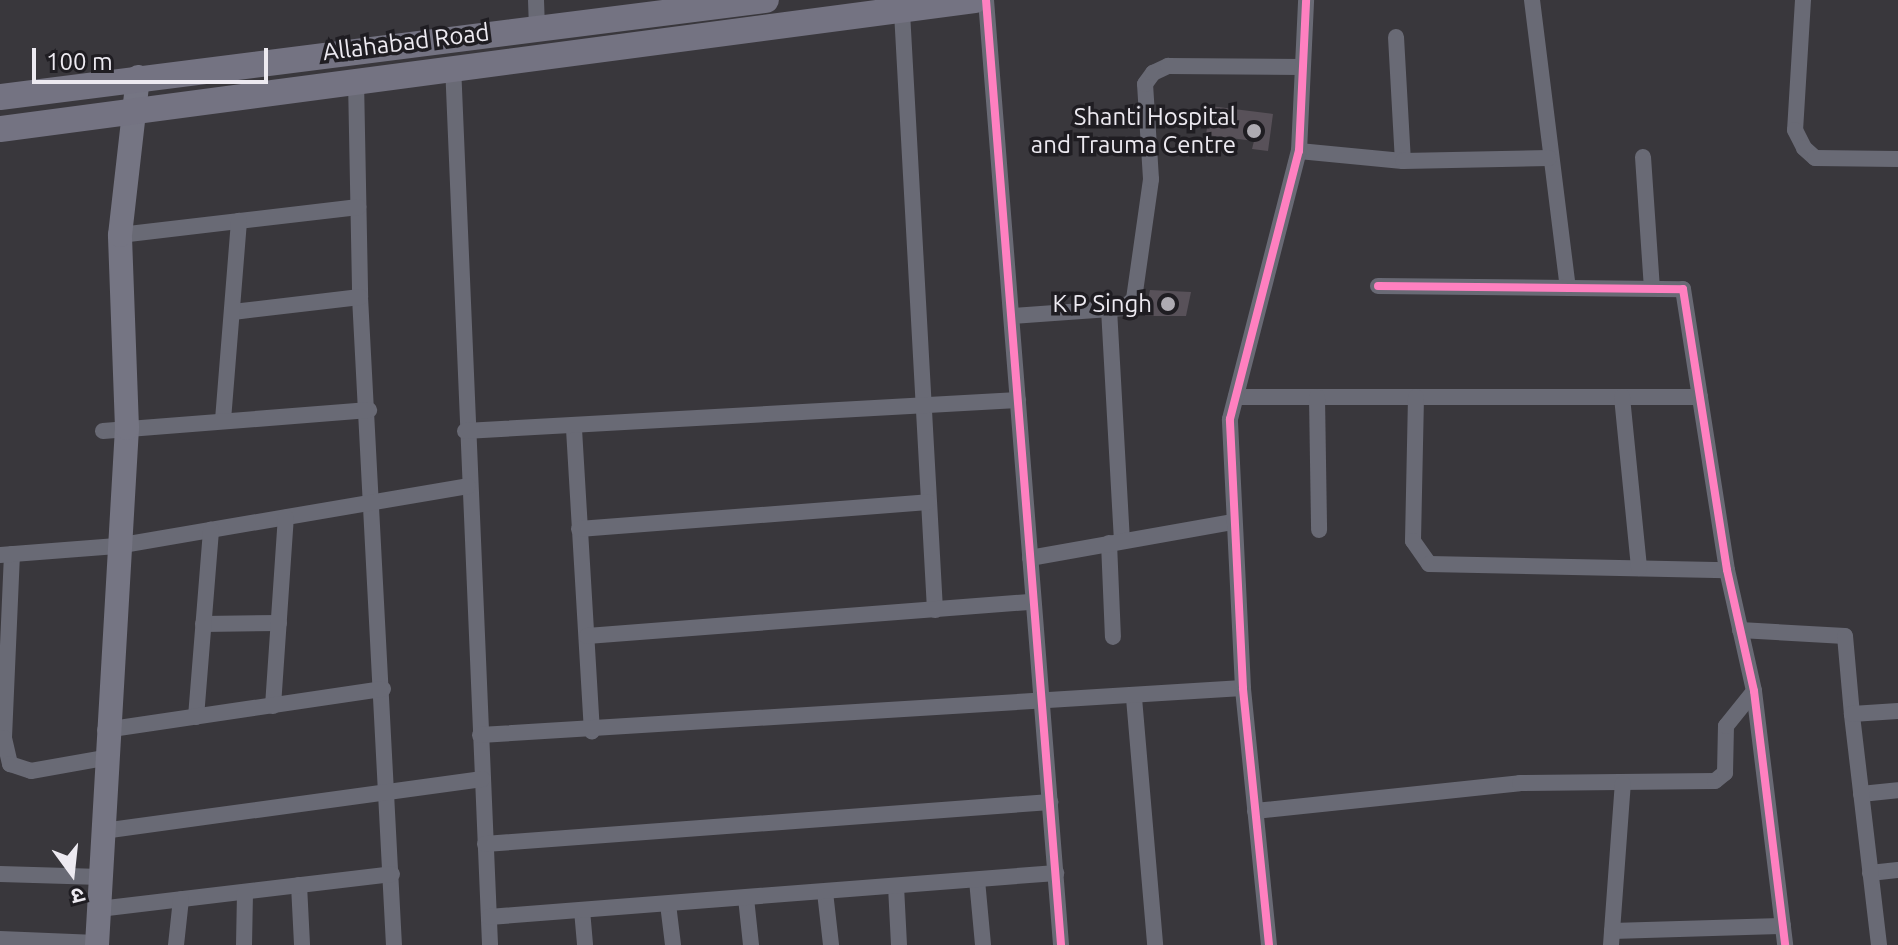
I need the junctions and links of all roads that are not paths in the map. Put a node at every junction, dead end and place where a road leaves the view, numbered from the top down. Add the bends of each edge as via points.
1 (536, 0) edge
2 (766, 0) edge
3 (975, 0) edge
4 (986, 0) edge
5 (1306, 0) edge
6 (1532, 0) edge
7 (1803, 0) edge
8 (659, 6) edge
9 (902, 12) junction
10 (537, 26) junction
11 (1396, 37) dead end
12 (453, 65) junction
13 (1302, 67) junction
14 (138, 77) junction
15 (356, 80) junction
16 (0, 97) edge
17 (131, 113) junction
18 (0, 129) edge
19 (1299, 151) junction
20 (1643, 157) dead end
21 (1549, 158) junction
22 (1898, 159) edge
23 (1403, 161) junction
24 (358, 207) junction
25 (239, 221) junction
26 (120, 235) junction
27 (1378, 286) dead end
28 (1568, 288) junction
29 (1652, 288) junction
30 (360, 297) junction
31 (1109, 309) junction
32 (233, 312) junction
33 (1012, 316) junction
34 (1236, 397) junction
35 (1317, 397) junction
36 (1416, 397) junction
37 (1622, 397) junction
38 (1700, 397) junction
39 (1018, 400) junction
40 (921, 406) junction
41 (369, 410) junction
42 (223, 420) junction
43 (574, 429) junction
44 (115, 430) junction
45 (465, 431) junction
46 (468, 486) junction
47 (374, 502) junction
48 (928, 502) junction
49 (286, 517) junction
50 (1232, 522) junction
51 (579, 529) junction
52 (211, 530) junction
53 (1319, 530) dead end
54 (1115, 542) junction
55 (117, 546) junction
56 (6, 554) edge
57 (1030, 558) junction
58 (1639, 568) junction
59 (1727, 570) junction
60 (1033, 602) junction
61 (935, 610) junction
62 (279, 623) junction
63 (203, 624) junction
64 (1740, 630) junction
65 (587, 636) junction
66 (1113, 637) dead end
67 (1243, 688) junction
68 (383, 689) junction
69 (1754, 691) junction
70 (1134, 698) junction
71 (1043, 705) junction
72 (273, 706) junction
73 (1898, 711) edge
74 (1852, 714) junction
75 (196, 717) junction
76 (105, 730) junction
77 (592, 731) junction
78 (480, 735) junction
79 (105, 758) junction
80 (482, 779) junction
81 (1623, 783) junction
82 (1898, 790) edge
83 (388, 791) junction
84 (1861, 794) junction
85 (1050, 802) junction
86 (1255, 811) junction
87 (103, 831) junction
88 (485, 844) junction
89 (1898, 870) edge
90 (1056, 873) junction
91 (1870, 873) junction
92 (0, 874) edge
93 (392, 874) junction
94 (101, 877) junction
95 (977, 880) junction
96 (299, 885) junction
97 (896, 886) junction
98 (245, 892) junction
99 (825, 892) junction
100 (746, 898) junction
101 (181, 899) junction
102 (668, 904) junction
103 (99, 909) junction
104 (582, 910) junction
105 (489, 917) junction
106 (1783, 926) junction
107 (1612, 938) edge
108 (0, 939) edge
109 (97, 944) edge
110 (176, 945) edge
111 (244, 945) edge
112 (302, 945) edge
113 (394, 945) edge
114 (490, 945) edge
115 (585, 945) edge
116 (673, 945) edge
117 (751, 945) edge
118 (831, 945) edge
119 (899, 945) edge
120 (983, 945) edge
121 (1061, 945) edge
122 (1155, 945) edge
123 (1269, 945) edge
124 (1785, 945) edge
125 (1879, 945) edge

1 - 10 street
2 - 8 main road, Allahabad Road
3 - 9 main road
4 - 33 street
5 - 13 street
6 - 21 street
7 - 22 street via 1795,130 1804,148 1815,158
8 - 10 main road, Allahabad Road
9 - 12 main road
9 - 40 street
10 - 14 main road, Allahabad Road
11 - 23 street
12 - 15 main road
12 - 45 street
13 - 19 street
13 - 31 street via 1168,66 1147,78 1151,179 1136,292 1129,305
14 - 16 main road, Allahabad Road
14 - 17 street
15 - 17 main road
15 - 24 street
17 - 18 main road
17 - 26 street
19 - 23 street
19 - 34 street
20 - 29 street
21 - 23 street
21 - 28 street
24 - 25 street
24 - 30 street
25 - 26 street
25 - 32 street
26 - 44 street
27 - 28 street
28 - 29 street
29 - 38 street via 1683,289
30 - 32 street
30 - 41 street
31 - 33 street
31 - 54 street
32 - 42 street
33 - 39 street
34 - 35 street
34 - 50 street
35 - 36 street
35 - 53 street
36 - 37 street
36 - 58 street via 1413,541 1419,558 1429,564
37 - 38 street
37 - 58 street
38 - 59 street
39 - 40 street
39 - 57 street
40 - 43 street
40 - 48 street
41 - 42 street
41 - 47 street
42 - 44 street
43 - 45 street
43 - 51 street
44 - 55 street
45 - 46 street
46 - 47 street
46 - 78 street
47 - 49 street
47 - 68 street
48 - 51 street
48 - 61 street
49 - 52 street
49 - 62 street
50 - 54 street
50 - 67 street
51 - 65 street
52 - 55 street
52 - 63 street
54 - 57 street
54 - 66 street
55 - 56 street
55 - 76 street
56 - 79 street via 4,738 10,764 31,771
57 - 60 street
58 - 59 street
59 - 64 street
60 - 61 street
60 - 71 street
61 - 65 street
62 - 63 street
62 - 72 street
63 - 75 street
64 - 69 street
64 - 74 street via 1845,636
65 - 77 street
67 - 70 street
67 - 86 street
68 - 72 street
68 - 83 street
69 - 81 street via 1726,726 1721,778
69 - 106 street
70 - 71 street
70 - 122 street
71 - 77 street
71 - 85 street
72 - 75 street
73 - 74 street
74 - 84 street
75 - 76 street
76 - 79 street
77 - 78 street
78 - 80 street
79 - 87 street
80 - 83 street
80 - 88 street
81 - 86 street via 1520,783
81 - 107 street
82 - 84 street
83 - 87 street
83 - 93 street
84 - 91 street
85 - 88 street
85 - 90 street
86 - 123 street
87 - 94 street
88 - 105 street
89 - 91 street
90 - 95 street
90 - 121 street
91 - 125 street
92 - 94 street
93 - 96 street
93 - 113 street
94 - 103 street
95 - 97 street
95 - 120 street
96 - 98 street
96 - 112 street
97 - 99 street
97 - 119 street
98 - 101 street
98 - 111 street
99 - 100 street
99 - 118 street
100 - 102 street
100 - 117 street
101 - 103 street
101 - 110 street
102 - 104 street
102 - 116 street
103 - 109 street
104 - 105 street
104 - 115 street
105 - 114 street
106 - 107 street
106 - 124 street
108 - 109 street

